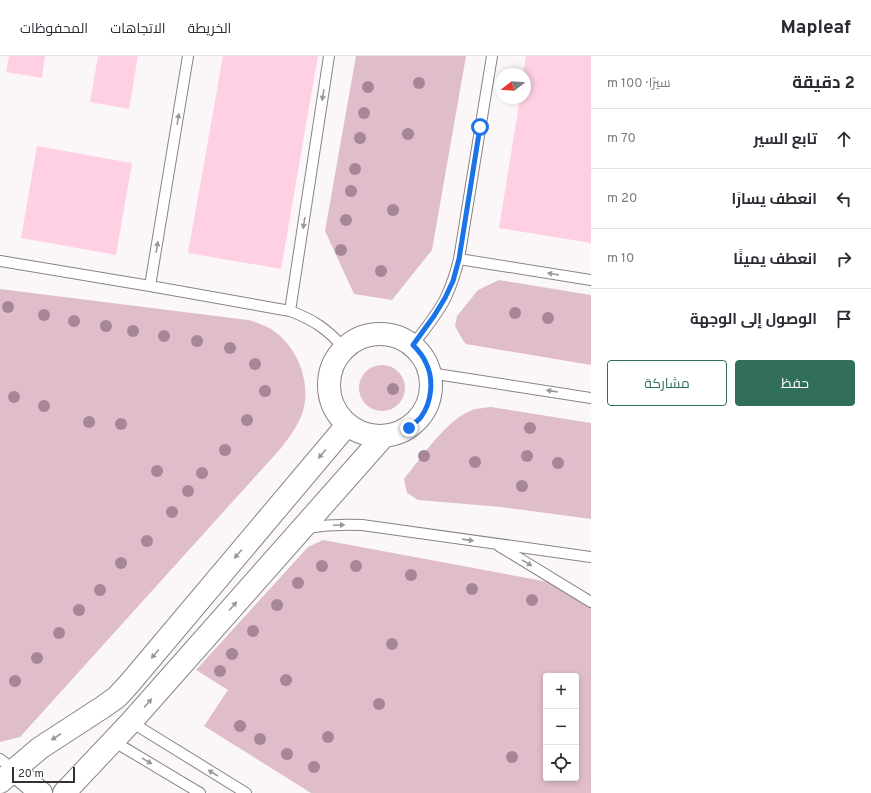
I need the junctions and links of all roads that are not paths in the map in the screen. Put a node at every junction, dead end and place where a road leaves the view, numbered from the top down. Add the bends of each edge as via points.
1 (188, 56) edge
2 (329, 56) edge
3 (492, 56) edge
4 (459, 259) junction
5 (0, 260) edge
6 (591, 280) edge
7 (150, 286) junction
8 (290, 311) junction
9 (413, 345) junction
10 (344, 348) junction
11 (430, 373) junction
12 (591, 398) edge
13 (347, 424) junction
14 (383, 437) junction
15 (300, 530) junction
16 (494, 543) junction
17 (591, 557) edge
18 (591, 602) edge
19 (131, 722) junction
20 (113, 741) junction
21 (3, 771) edge
22 (3, 793) edge
23 (41, 793) edge
24 (64, 793) edge
25 (200, 793) edge
26 (246, 793) edge

7 -> 1 lane
2 -> 8 lane
3 - 4 lane
6 -> 4 lane
4 - 9 lane via 445,298
5 - 7 lane
7 - 8 lane
8 - 10 lane via 322,326
9 - 10 street via 402,338 378,333 365,335
9 - 11 street via 426,362
10 - 13 street via 335,359 328,387 337,414
12 -> 11 lane
11 - 14 street via 428,404 421,417 409,428
13 - 14 street via 358,432
13 -> 21 street via 129,684 108,704
14 - 15 street
15 -> 16 lane via 342,524 362,525
19 -> 15 street
16 - 17 lane
16 -> 18 lane
19 - 20 street
26 -> 19 lane
20 - 24 street
20 -> 25 lane
21 - 22 street
21 - 23 street

